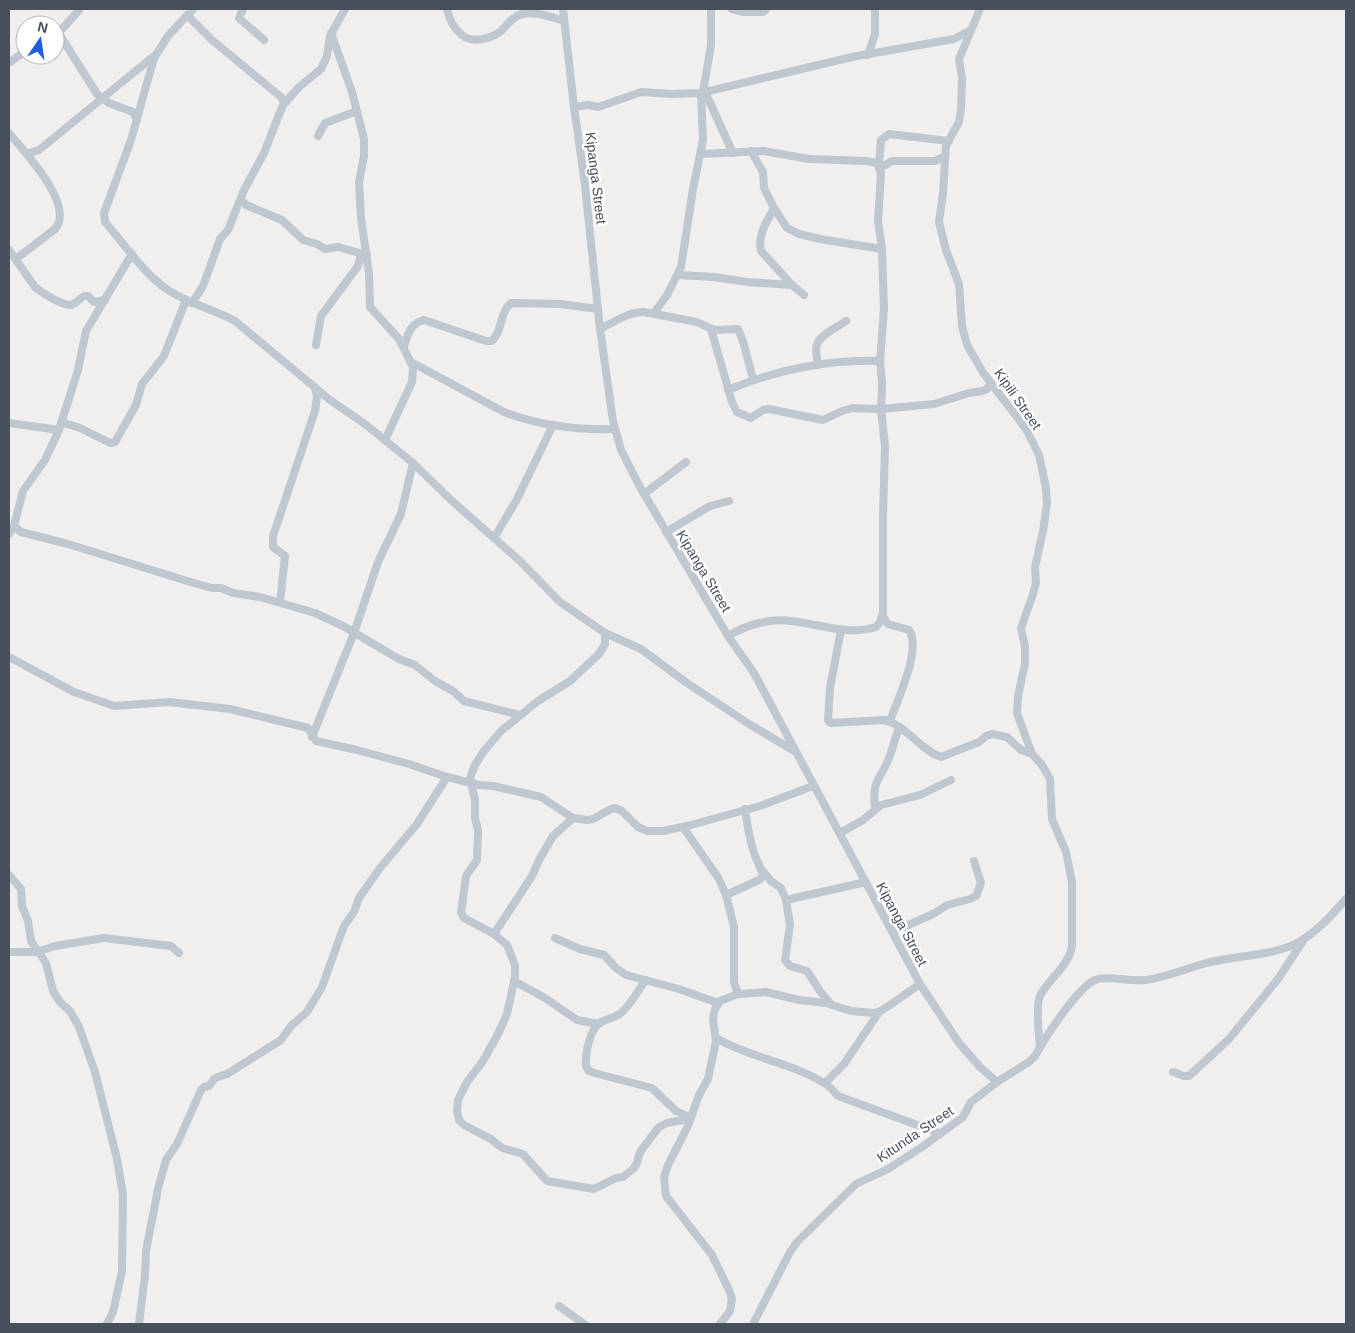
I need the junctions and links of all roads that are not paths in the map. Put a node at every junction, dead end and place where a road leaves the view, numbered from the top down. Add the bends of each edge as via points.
1 (80, 9) edge
2 (243, 9) edge
3 (345, 9) edge
4 (447, 9) edge
5 (563, 9) edge
6 (711, 9) edge
7 (732, 9) edge
8 (766, 9) edge
9 (875, 9) edge
10 (980, 9) edge
11 (190, 12) edge
12 (564, 21) junction
13 (65, 24) edge
14 (971, 30) junction
15 (331, 33) junction
16 (264, 40) dead end
17 (65, 45) edge
18 (156, 54) junction
19 (868, 55) junction
20 (703, 92) junction
21 (101, 98) junction
22 (283, 105) junction
23 (574, 107) junction
24 (357, 110) junction
25 (137, 120) junction
26 (9, 133) edge
27 (318, 136) dead end
28 (949, 141) junction
29 (752, 151) junction
30 (733, 153) junction
31 (27, 154) junction
32 (701, 154) junction
33 (945, 156) junction
34 (880, 167) junction
35 (241, 199) junction
36 (774, 208) junction
37 (882, 249) junction
38 (9, 250) edge
39 (132, 254) junction
40 (364, 254) junction
41 (16, 259) junction
42 (678, 275) junction
43 (792, 285) junction
44 (804, 295) dead end
45 (105, 300) junction
46 (189, 301) junction
47 (598, 310) junction
48 (654, 313) junction
49 (846, 321) dead end
50 (600, 329) junction
51 (711, 329) junction
52 (316, 345) dead end
53 (404, 346) junction
54 (880, 360) junction
55 (411, 362) junction
56 (818, 364) junction
57 (753, 379) junction
58 (991, 383) junction
59 (315, 388) junction
60 (728, 390) junction
61 (881, 408) junction
62 (9, 423) edge
63 (553, 425) junction
64 (60, 426) junction
65 (615, 429) junction
66 (385, 440) junction
67 (686, 462) dead end
68 (413, 463) junction
69 (644, 494) junction
70 (729, 501) dead end
71 (14, 526) junction
72 (666, 532) junction
73 (9, 534) edge
74 (494, 538) junction
75 (280, 602) junction
76 (883, 616) junction
77 (841, 630) junction
78 (354, 633) junction
79 (605, 633) junction
80 (728, 636) junction
81 (9, 656) edge
82 (520, 715) junction
83 (890, 721) junction
84 (899, 728) junction
85 (312, 737) junction
86 (797, 753) junction
87 (1032, 754) junction
88 (447, 778) junction
89 (951, 780) dead end
90 (471, 783) junction
91 (813, 786) junction
92 (745, 809) junction
93 (875, 809) junction
94 (573, 818) junction
95 (683, 827) junction
96 (840, 833) junction
97 (974, 861) dead end
98 (762, 870) junction
99 (9, 875) edge
100 (866, 882) junction
101 (726, 895) junction
102 (1346, 899) edge
103 (786, 900) junction
104 (892, 932) junction
105 (494, 934) junction
106 (555, 938) dead end
107 (1305, 938) junction
108 (9, 952) edge
109 (38, 952) junction
110 (179, 954) dead end
111 (646, 980) junction
112 (514, 981) junction
113 (920, 984) junction
114 (738, 994) junction
115 (718, 1003) junction
116 (830, 1004) junction
117 (879, 1012) junction
118 (598, 1024) junction
119 (716, 1038) junction
120 (1040, 1047) junction
121 (1173, 1072) dead end
122 (997, 1082) junction
123 (825, 1083) junction
124 (690, 1117) junction
125 (939, 1133) junction
126 (559, 1306) dead end
127 (108, 1324) edge
128 (138, 1324) edge
129 (584, 1324) edge
130 (720, 1324) edge
131 (753, 1324) edge

1 - 13 street
2 - 16 street via 238,18
3 - 15 street
4 - 12 street via 457,31 474,41 497,33 522,14 534,13
5 - 12 street, Kipanga Street
6 - 20 street via 711,44
7 - 8 street via 754,13
9 - 19 street via 875,34
10 - 14 street, Kipili Street
11 - 18 street
11 - 22 street via 212,40 281,97
12 - 23 street, Kipanga Street
14 - 19 street via 954,39
14 - 28 street, Kipili Street via 959,59 961,109 959,122
15 - 22 street via 321,69
15 - 24 street
17 - 21 street
18 - 21 street
18 - 25 street
19 - 20 street
20 - 23 street via 641,92 598,107
20 - 30 street
20 - 32 street
21 - 25 street via 133,112
21 - 31 street via 38,150
22 - 35 street
23 - 47 street, Kipanga Street
24 - 27 street via 324,123
24 - 40 street via 364,139 359,182
25 - 39 street via 104,216 105,222
26 - 31 street
28 - 33 street, Kipili Street
28 - 34 street via 889,134 881,140
29 - 30 street
29 - 34 street via 809,159 875,162
29 - 36 street via 763,172 764,188
30 - 32 street
31 - 41 street via 51,187 59,221 54,229
32 - 42 street
33 - 34 street via 936,161 892,161
33 - 58 street, Kipili Street via 939,222 941,234 958,284 967,345
34 - 37 street via 878,221
35 - 40 street via 246,205 282,220 306,242 325,249 338,247
35 - 46 street via 228,230 218,243 203,286
36 - 37 street via 792,232
36 - 43 street via 761,234 761,251
37 - 54 street via 884,309
38 - 41 street
39 - 45 street
39 - 46 street via 164,287
40 - 52 street via 321,316
40 - 53 street via 371,308
41 - 45 street via 36,286 52,298 69,305 84,296 94,302
42 - 43 street
42 - 48 street
43 - 44 street
45 - 64 street via 85,335 78,370
46 - 59 street via 235,321
46 - 64 street via 164,356 142,384 136,405 115,442 110,443 80,428
47 - 50 street, Kipanga Street
47 - 53 street via 560,304 511,303 492,341 424,320 414,323
48 - 50 street via 636,312
48 - 51 street via 697,322
49 - 56 street via 818,342
50 - 65 street, Kipanga Street
51 - 57 street via 738,330
51 - 60 street
53 - 55 street
54 - 56 street
54 - 61 street
55 - 63 street via 504,412
55 - 66 street via 412,382
56 - 57 street
57 - 60 street
58 - 61 street via 983,391 934,404
58 - 87 street, Kipili Street via 1030,434 1039,455 1046,488 1043,531 1034,568 1036,583 1021,630 1025,664 1017,713
59 - 66 street
59 - 75 street via 318,397 315,411 272,545 285,556
60 - 61 street via 737,412 751,418 769,409 821,420 852,408
61 - 76 street via 885,446
62 - 64 street
63 - 65 street via 585,430
63 - 74 street
64 - 71 street via 45,460 23,491
65 - 69 street, Kipanga Street via 620,450
66 - 68 street
67 - 69 street
68 - 74 street
68 - 78 street via 401,514 378,562
69 - 72 street, Kipanga Street
70 - 72 street via 710,506
71 - 73 street
71 - 75 street via 21,532 197,584
72 - 80 street, Kipanga Street
74 - 79 street via 560,602
75 - 78 street via 315,613
76 - 77 street via 876,627 870,629
76 - 83 street via 888,624 909,630 912,636 908,673
77 - 80 street via 792,621 771,621
77 - 83 street via 830,688 828,721 832,724
78 - 82 street via 415,665 464,701
78 - 85 street
79 - 82 street via 605,644 599,654 570,681
79 - 86 street via 641,648 687,683
80 - 86 street, Kipanga Street via 754,674
81 - 85 street via 74,692 114,706 169,702 230,709 304,726
82 - 90 street via 484,751 473,769
83 - 84 street
84 - 87 street via 941,757 992,734 1007,737 1021,750
84 - 93 street via 887,762 875,781
85 - 88 street via 316,741 393,760
86 - 91 street, Kipanga Street
87 - 120 street, Kipili Street via 1050,778 1052,820 1066,852 1073,889 1071,952 1038,1000
88 - 90 street
88 - 128 street via 417,824 359,898 344,926 322,987 307,1012 281,1040 201,1090 177,1144 166,1160 158,1188 146,1251 146,1275
89 - 93 street via 920,795 889,802
90 - 94 street via 540,797
90 - 105 street via 479,837 477,860 465,879 461,913 464,918
91 - 92 street
91 - 96 street, Kipanga Street
92 - 95 street
92 - 98 street via 751,844
93 - 96 street
94 - 95 street via 593,819 615,808 642,830 663,831
94 - 105 street via 553,836 532,876
95 - 101 street via 719,879
96 - 100 street, Kipanga Street
97 - 104 street via 981,883 976,896 947,905
98 - 101 street via 762,878
98 - 103 street via 781,888
99 - 109 street via 20,889 29,934
100 - 103 street
100 - 104 street, Kipanga Street
101 - 114 street via 734,927 734,982
102 - 107 street, Kitunda Street
103 - 116 street via 790,925 785,960 790,966 807,971
104 - 113 street, Kipanga Street
105 - 112 street via 511,953
106 - 111 street via 604,955 626,975
107 - 120 street, Kitunda Street via 1281,948 1204,964 1170,975 1145,980 1095,980 1066,1008
107 - 121 street via 1229,1039 1190,1076
108 - 109 street
109 - 110 street via 104,938 170,946
109 - 127 street via 46,964 53,991 70,1011 78,1027 95,1072 121,1179 122,1271
111 - 115 street
111 - 118 street via 621,1014
112 - 118 street via 577,1020
112 - 124 street via 498,1034 458,1100 459,1120 464,1125 502,1148 523,1154 547,1181 594,1189 623,1177 633,1169 640,1152 659,1127
113 - 117 street
113 - 122 street, Kipanga Street via 959,1043
114 - 115 street
114 - 116 street via 766,992
115 - 119 street via 713,1019
116 - 117 street via 856,1012
117 - 123 street via 844,1064
118 - 124 street via 586,1061 589,1071 652,1088 676,1111
119 - 123 street via 740,1051 795,1068
119 - 124 street via 708,1079
120 - 122 street, Kitunda Street via 1029,1062
122 - 125 street, Kitunda Street via 970,1103 963,1117
123 - 125 street via 838,1096
124 - 130 street via 668,1165 664,1190 712,1255 729,1290 732,1300 730,1311
125 - 131 street, Kitunda Street via 888,1168 856,1184 798,1241
126 - 129 street

